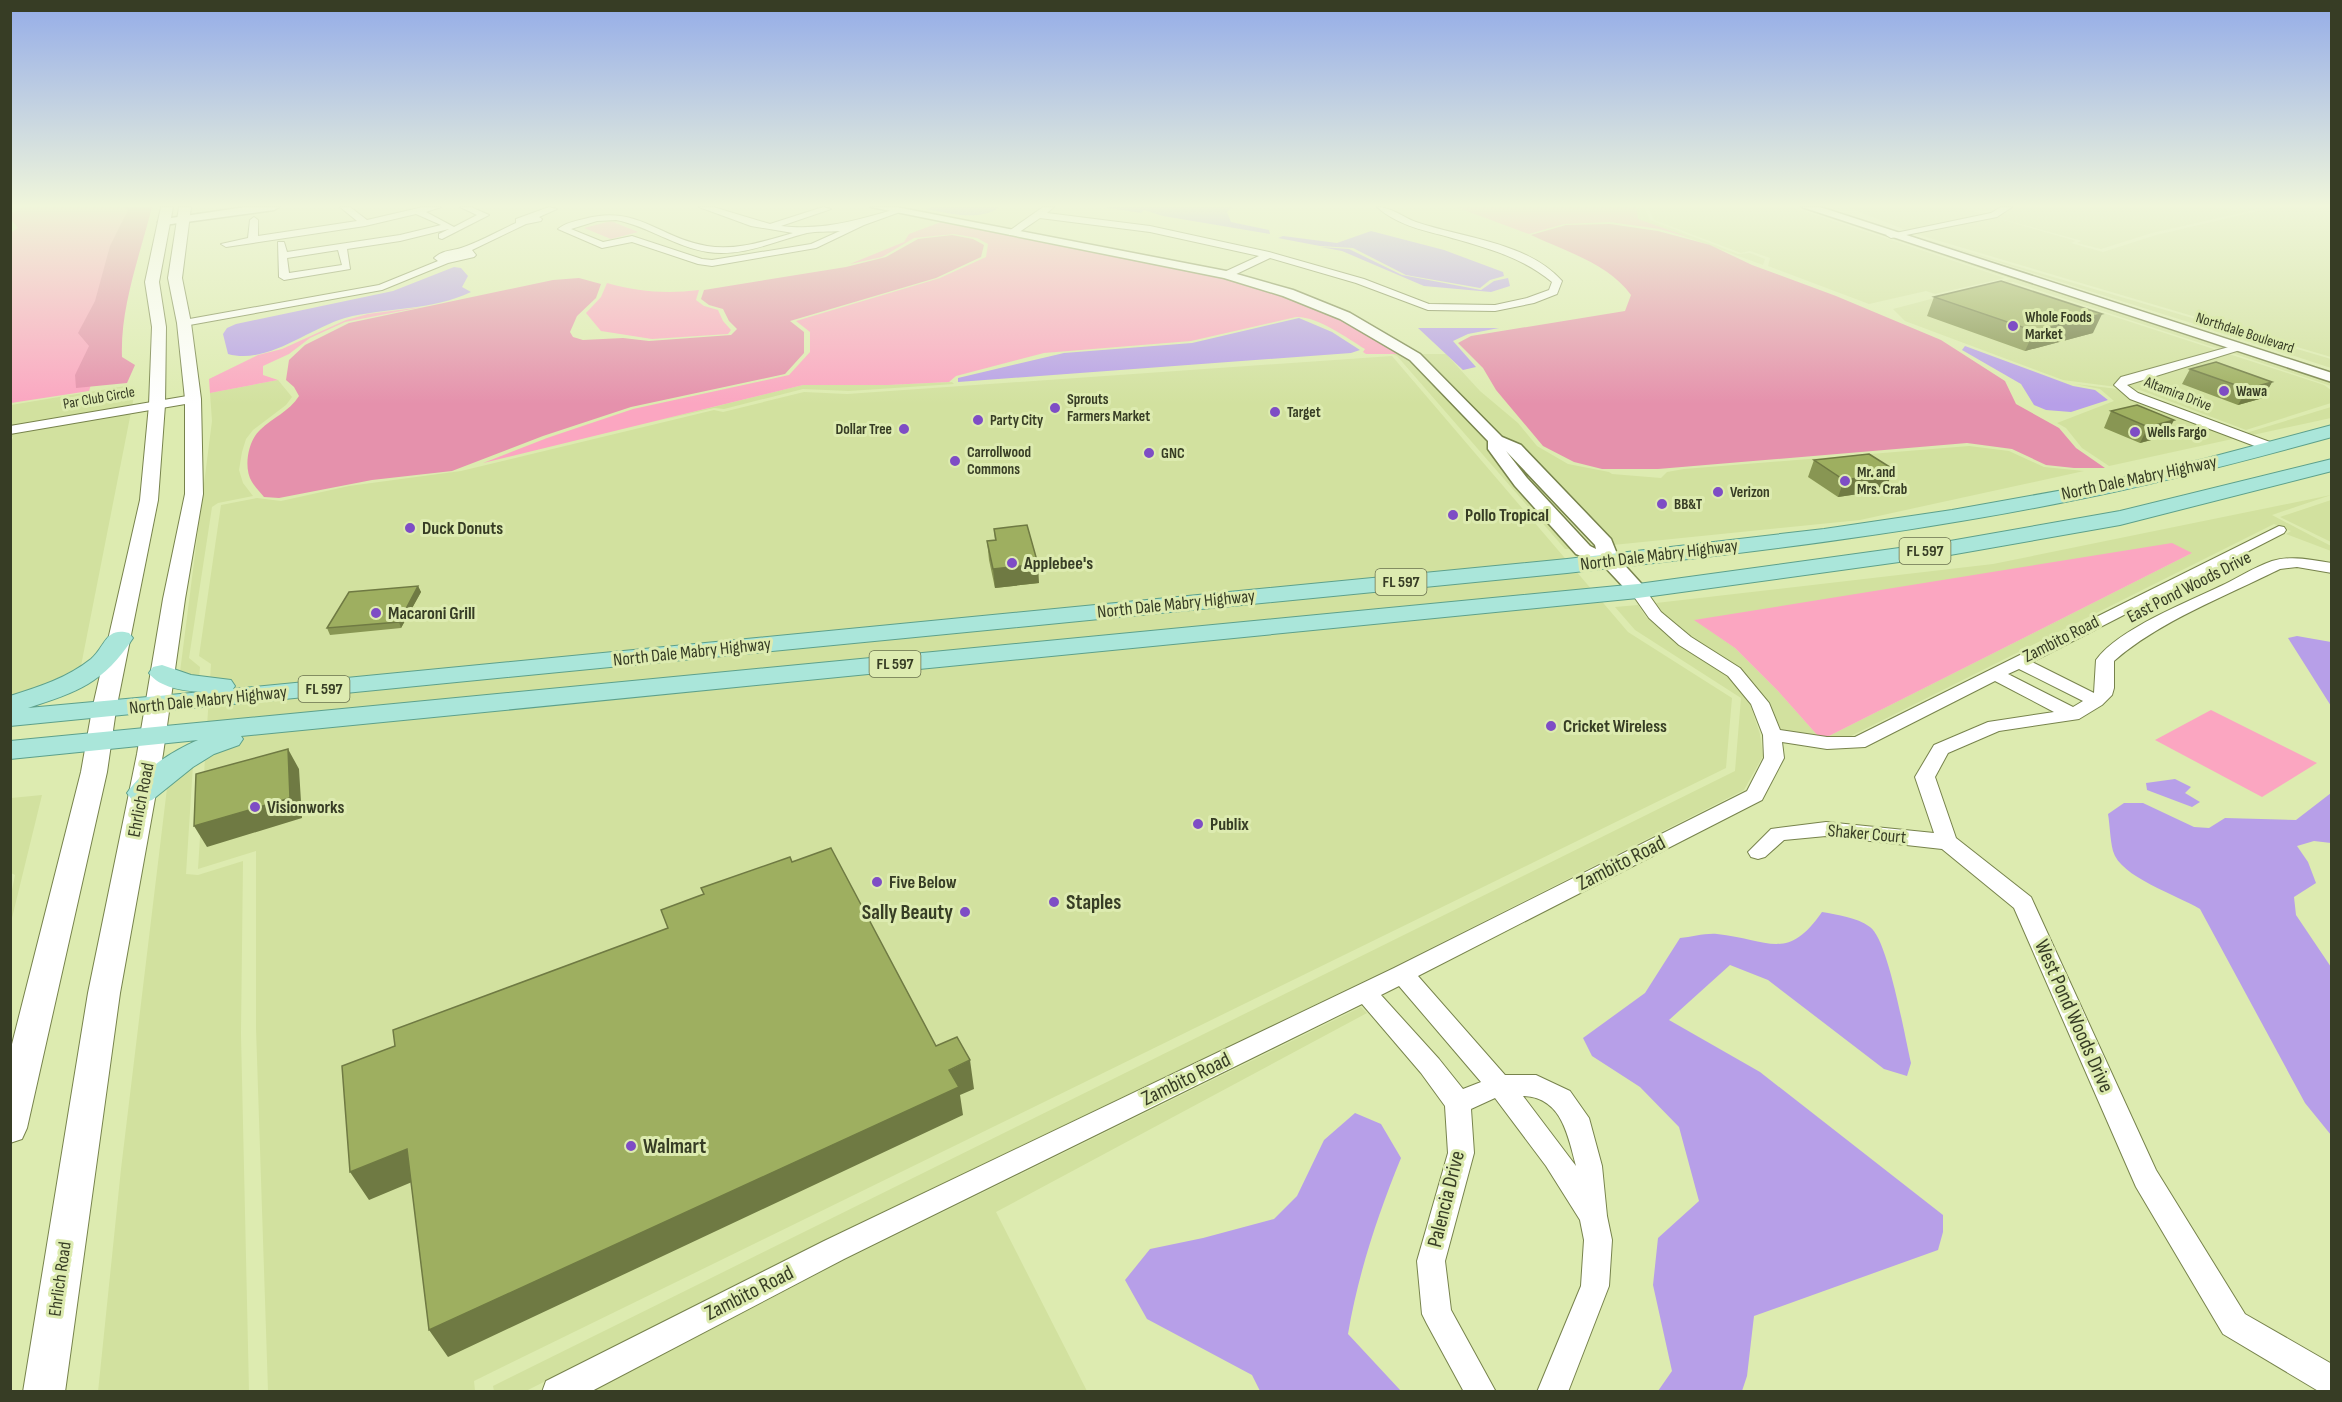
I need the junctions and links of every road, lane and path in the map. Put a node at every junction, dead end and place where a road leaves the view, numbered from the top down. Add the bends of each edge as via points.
1 (154, 272) edge
2 (176, 272) edge
3 (284, 272) edge
4 (313, 272) edge
5 (418, 272) edge
6 (1212, 272) edge
7 (1223, 272) edge
8 (1224, 272) edge
9 (1330, 272) edge
10 (1549, 272) edge
11 (2013, 272) edge
12 (1220, 274) junction
13 (2045, 283) junction
14 (184, 323) junction
15 (2242, 346) junction
16 (2331, 371) edge
17 (2331, 378) edge
18 (193, 399) junction
19 (157, 405) junction
20 (10, 430) edge
21 (2331, 431) edge
22 (2273, 448) junction
23 (2331, 465) edge
24 (2278, 530) dead end
25 (1610, 561) junction
26 (2331, 568) edge
27 (1638, 591) junction
28 (1193, 602) junction
29 (120, 638) junction
30 (958, 658) junction
31 (2017, 662) junction
32 (162, 673) junction
33 (1994, 674) junction
34 (406, 680) junction
35 (2096, 701) junction
36 (10, 705) edge
37 (156, 705) junction
38 (104, 710) junction
39 (2073, 715) junction
40 (10, 717) edge
41 (298, 722) junction
42 (1772, 735) junction
43 (152, 736) junction
44 (99, 742) junction
45 (10, 750) edge
46 (142, 793) junction
47 (1947, 842) junction
48 (1758, 852) dead end
49 (1402, 974) junction
50 (1365, 992) junction
51 (1499, 1085) junction
52 (1458, 1103) junction
53 (10, 1128) edge
54 (1593, 1216) junction
55 (2331, 1381) edge
56 (44, 1392) edge
57 (558, 1392) edge
58 (1480, 1392) edge
59 (1552, 1392) edge

1 - 19 main road via 159,327
2 - 14 main road, Ehrlich Road
3 - 4 street via 284,277
5 - 14 street via 382,287
6 - 12 street
7 - 12 street
8 - 12 street
9 - 10 street via 1428,307 1495,308 1553,292 1557,281
11 - 13 street, Northdale Boulevard
12 - 25 street via 1288,293 1345,316 1395,344 1430,371 1496,440 1496,449 1521,482 1583,550
13 - 15 street, Northdale Boulevard
13 - 15 street, Northdale Boulevard
14 - 18 main road, Ehrlich Road
15 - 16 street
15 - 17 street, Northdale Boulevard
15 - 22 street, Altamira Drive via 2125,380 2120,385 2134,396
18 - 19 street, Par Club Circle
18 - 32 main road, Ehrlich Road via 194,494
19 - 20 street, Par Club Circle
19 - 29 main road via 149,500
21 - 22 main road, North Dale Mabry Highway / FL 597
22 - 25 main road, North Dale Mabry Highway / FL 597 via 1959,516
23 - 27 main road, North Dale Mabry Highway / FL 597 via 2120,518 1950,548
24 - 31 street, Zambito Road
25 - 27 street
25 - 28 main road, North Dale Mabry Highway / FL 597
26 - 35 street, East Pond Woods Drive via 2297,562 2276,565 2147,629 2104,660 2105,688
27 - 30 main road, North Dale Mabry Highway / FL 597
27 - 42 street, Zambito Road via 1655,615 1677,634 1734,672 1760,703
28 - 30 main road via 1119,624 969,640 957,650
28 - 34 main road, North Dale Mabry Highway / FL 597
29 - 36 main road via 101,664 79,679
29 - 38 main road
30 - 41 main road, North Dale Mabry Highway / FL 597
31 - 33 street, Zambito Road
31 - 35 street
32 - 34 main road via 186,683 217,686 373,677
32 - 37 main road, Ehrlich Road
33 - 39 street
33 - 42 street, Zambito Road via 1858,742 1827,743
34 - 37 main road, North Dale Mabry Highway / FL 597
35 - 39 street
37 - 38 main road, North Dale Mabry Highway / FL 597
37 - 43 main road, Ehrlich Road
38 - 40 main road, North Dale Mabry Highway / FL 597
38 - 44 main road
39 - 47 street via 1995,726 1941,749 1925,777
41 - 43 main road, North Dale Mabry Highway / FL 597
41 - 46 main road via 196,750
42 - 49 street, Zambito Road via 1774,758 1755,795
43 - 44 main road, North Dale Mabry Highway / FL 597
43 - 46 main road, Ehrlich Road
44 - 45 main road, North Dale Mabry Highway / FL 597
44 - 53 main road
46 - 56 main road, Ehrlich Road via 104,993
47 - 48 street, Shaker Court via 1826,829 1778,834
47 - 55 street, West Pond Woods Drive via 2023,903 2146,1178 2234,1324
49 - 50 street, Zambito Road
49 - 51 street
50 - 52 street
50 - 57 street, Zambito Road via 845,1245
51 - 52 street
51 - 54 street
51 - 54 street via 1536,1086 1561,1100 1576,1118 1589,1166
52 - 58 street, Palencia Drive via 1461,1153 1431,1261 1437,1314
54 - 59 street via 1598,1240 1594,1286

